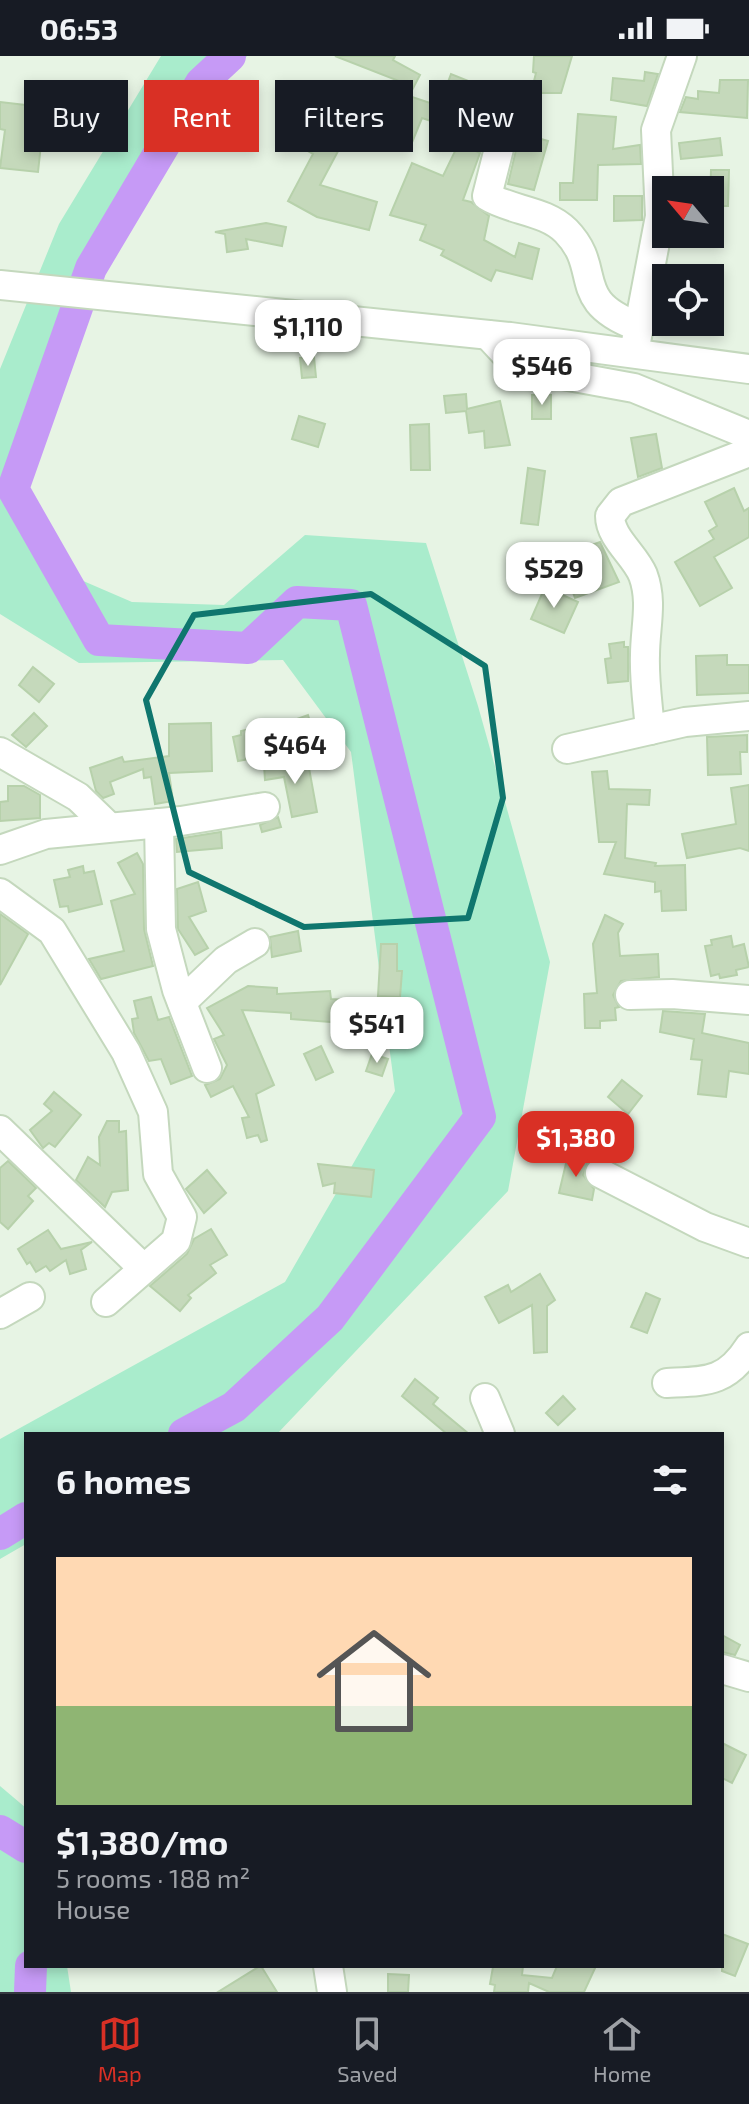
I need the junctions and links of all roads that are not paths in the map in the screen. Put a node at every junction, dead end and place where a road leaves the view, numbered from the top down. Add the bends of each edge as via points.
1 (682, 56) edge
2 (498, 152) edge
3 (14, 285) edge
4 (637, 326) junction
5 (488, 335) junction
6 (635, 354) junction
7 (749, 369) edge
8 (749, 435) edge
9 (749, 452) edge
10 (749, 716) edge
11 (650, 730) junction
12 (567, 749) dead end
13 (0, 752) edge
14 (265, 807) dead end
15 (159, 823) junction
16 (108, 826) junction
17 (0, 850) edge
18 (2, 900) edge
19 (255, 943) dead end
20 (630, 995) dead end
21 (749, 1000) edge
22 (182, 1002) junction
23 (207, 1068) dead end
24 (0, 1130) edge
25 (600, 1173) dead end
26 (749, 1243) edge
27 (142, 1267) junction
28 (30, 1297) dead end
29 (106, 1302) dead end
30 (0, 1314) edge
31 (749, 1347) edge
32 (667, 1383) dead end
33 (485, 1398) dead end
34 (499, 1432) edge
35 (724, 1670) edge
36 (749, 1677) edge
37 (328, 1968) edge
38 (332, 1992) edge

1 - 4 street via 656,130 660,216
2 - 4 street via 487,196 563,228 573,239 602,309
3 - 5 street
4 - 6 street
5 - 6 street
5 - 8 street via 513,362 530,369 634,388
6 - 7 street
9 - 11 street via 621,502 610,516 613,532 630,551 647,588 644,658
10 - 11 street
11 - 12 street
13 - 16 street via 78,797
14 - 15 street
15 - 16 street
15 - 22 street via 161,929
16 - 17 street via 46,834
18 - 27 street via 52,931 126,1052 153,1112 158,1174 182,1226 176,1241
19 - 22 street via 226,960
20 - 21 street
22 - 23 street
24 - 27 street
25 - 26 street via 705,1227
27 - 29 street
28 - 30 street
31 - 32 street via 738,1365 713,1380
33 - 34 street
35 - 36 street
37 - 38 street

